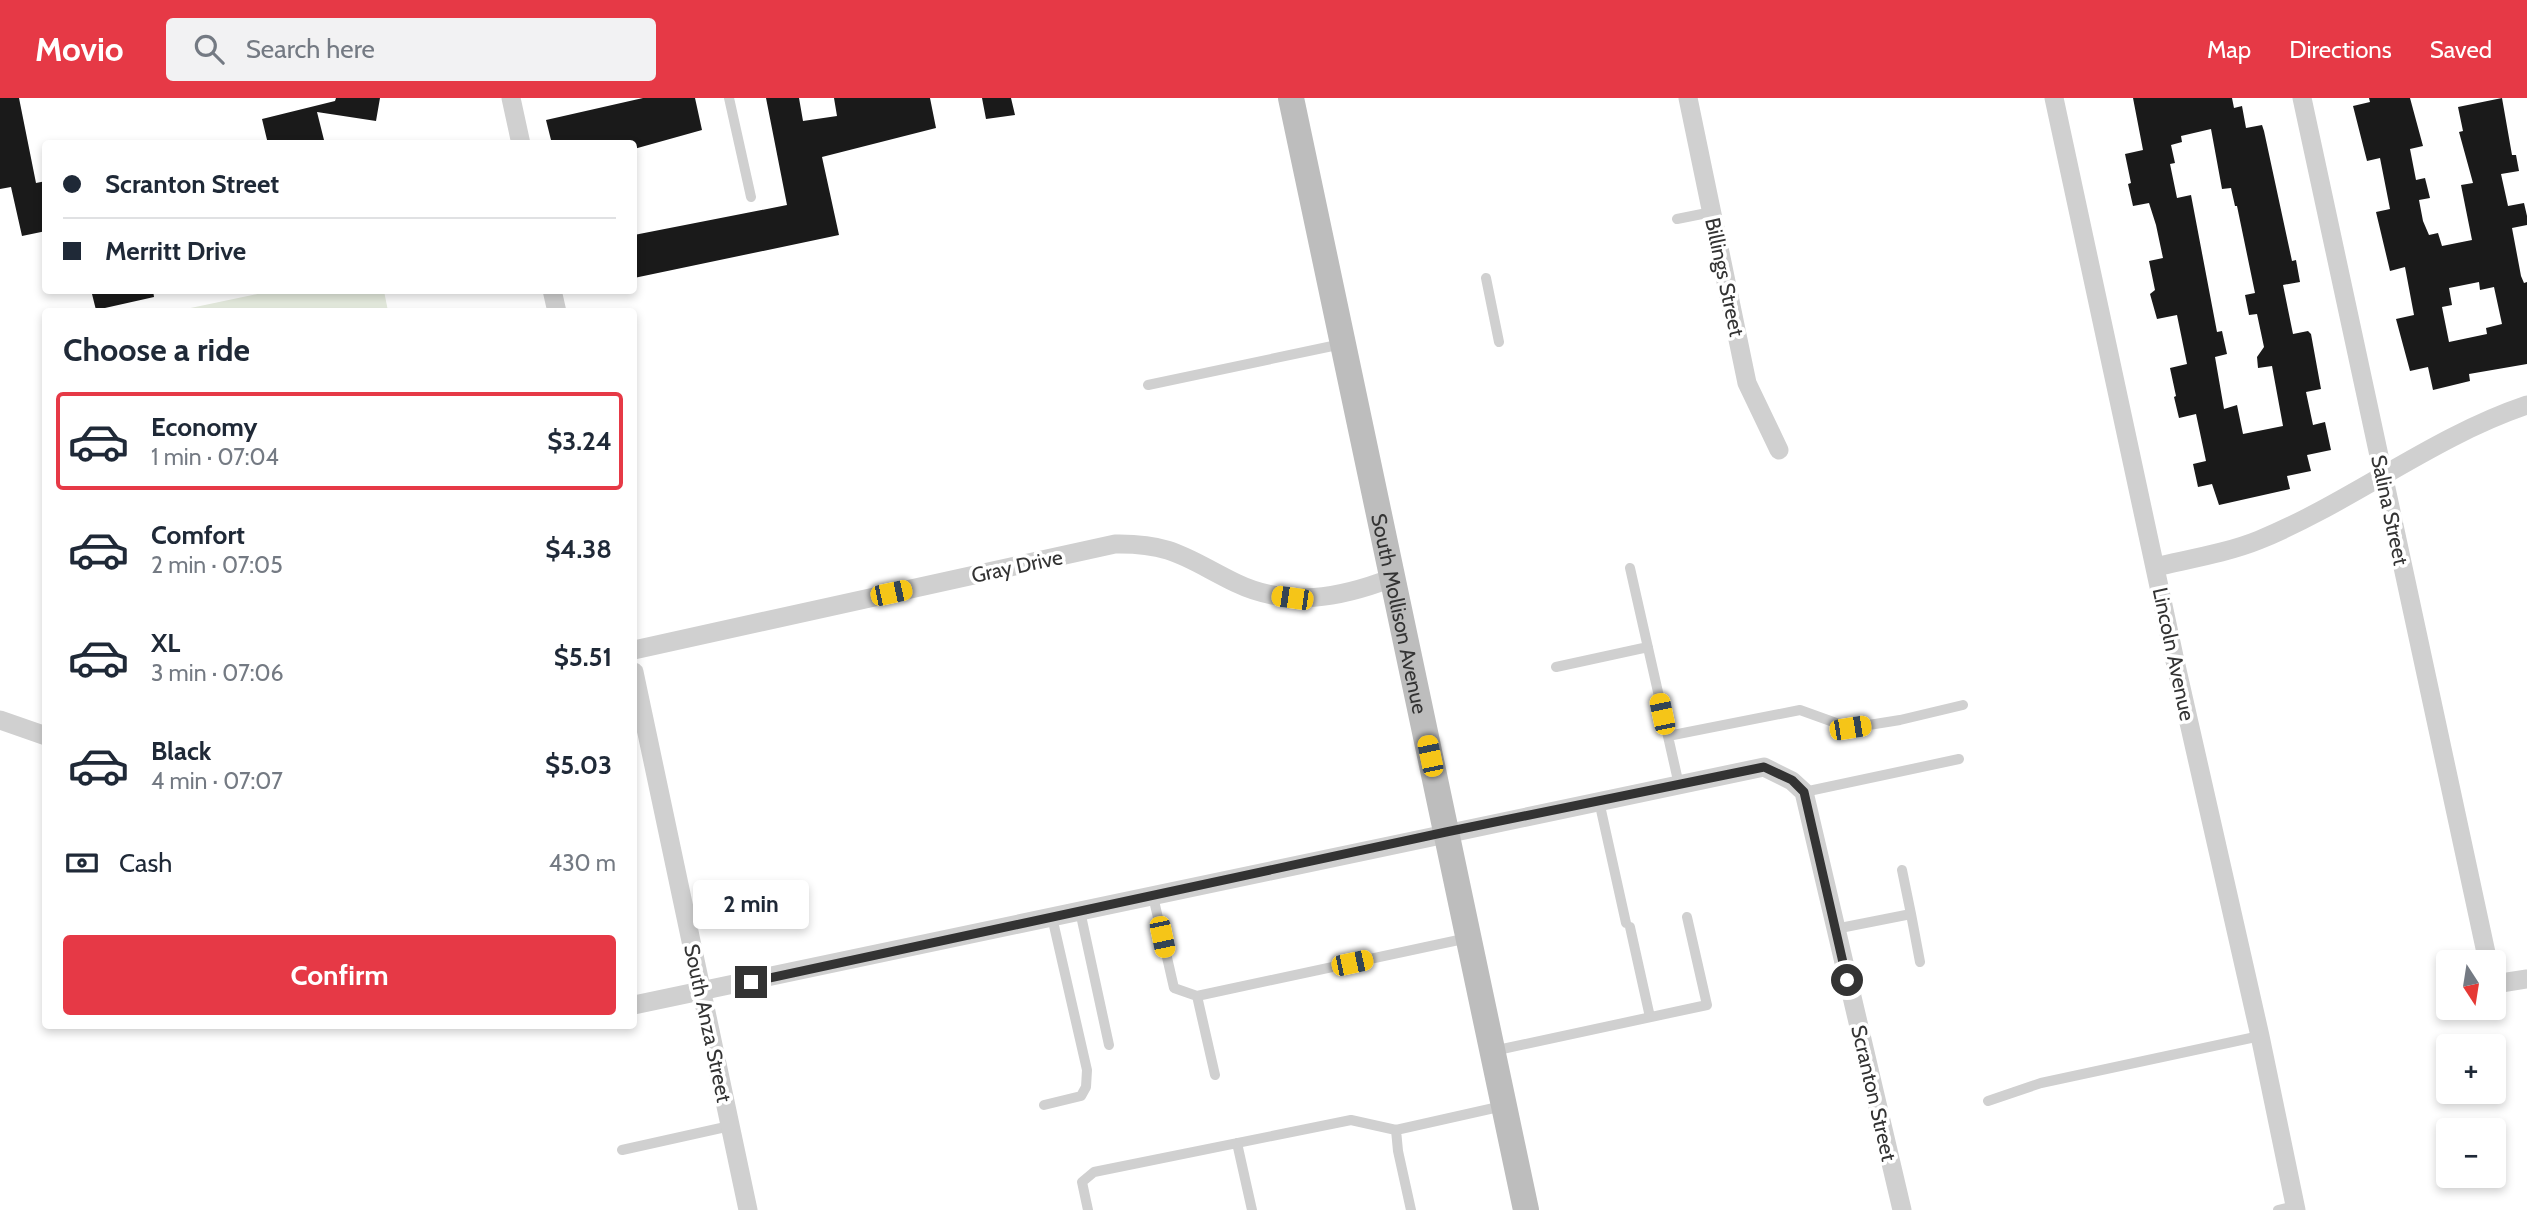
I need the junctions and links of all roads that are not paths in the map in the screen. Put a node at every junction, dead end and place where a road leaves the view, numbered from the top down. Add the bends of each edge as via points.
1 (511, 98) edge
2 (729, 98) edge
3 (1291, 98) edge
4 (1688, 98) edge
5 (2054, 98) edge
6 (2302, 98) edge
7 (520, 140) edge
8 (751, 197) dead end
9 (1712, 212) junction
10 (1677, 219) dead end
11 (1486, 278) dead end
12 (1499, 342) dead end
13 (1343, 344) junction
14 (1148, 385) dead end
15 (2527, 405) edge
16 (1779, 450) dead end
17 (2383, 478) junction
18 (1630, 568) dead end
19 (2155, 568) junction
20 (1392, 578) junction
21 (1647, 647) junction
22 (637, 649) edge
23 (1556, 667) dead end
24 (637, 686) edge
25 (1963, 705) dead end
26 (0, 720) edge
27 (42, 735) edge
28 (1668, 736) junction
29 (1959, 760) dead end
30 (1679, 785) junction
31 (1804, 792) junction
32 (1599, 801) junction
33 (1446, 832) junction
34 (1902, 870) dead end
35 (1153, 896) junction
36 (1080, 911) junction
37 (1911, 914) junction
38 (1052, 917) junction
39 (1687, 917) dead end
40 (1835, 929) junction
41 (1468, 938) junction
42 (2485, 950) edge
43 (1920, 962) dead end
44 (2527, 979) edge
45 (2506, 982) edge
46 (702, 993) junction
47 (1197, 996) junction
48 (637, 1004) edge
49 (1650, 1017) junction
50 (2260, 1036) junction
51 (1109, 1045) dead end
52 (1492, 1051) junction
53 (1215, 1075) dead end
54 (1988, 1101) dead end
55 (1044, 1105) dead end
56 (1504, 1106) junction
57 (730, 1126) junction
58 (1396, 1130) junction
59 (1237, 1143) junction
60 (622, 1150) dead end
61 (2289, 1209) edge
62 (748, 1210) edge
63 (1088, 1210) edge
64 (1252, 1210) edge
65 (1411, 1210) edge
66 (1526, 1210) edge
67 (1902, 1210) edge

1 - 7 street
2 - 8 lane
3 - 13 main road, South Mollison Avenue
4 - 9 street, Billings Street
5 - 19 street, Lincoln Avenue
6 - 17 street, Salina Street
9 - 10 lane
9 - 16 street, Billings Street via 1747,383
11 - 12 lane
13 - 14 lane
13 - 20 main road, South Mollison Avenue
15 - 17 street via 2437,444
17 - 19 street via 2258,541
17 - 42 street, Salina Street
18 - 21 lane
19 - 50 street, Lincoln Avenue
20 - 22 street, Gray Drive via 1347,594 1292,598 1255,591 1177,551 1115,544
20 - 33 main road, South Mollison Avenue
21 - 23 lane
21 - 28 lane
24 - 46 street, South Anza Street
25 - 28 lane via 1850,728 1800,710
26 - 27 street
28 - 30 lane
29 - 31 lane
30 - 31 street via 1764,767 1792,780
30 - 32 street
31 - 40 street, Scranton Street
32 - 33 street
32 - 49 lane
33 - 35 street
33 - 41 main road, South Mollison Avenue
34 - 37 lane
35 - 36 street
35 - 47 lane via 1174,988
36 - 38 street
36 - 51 lane
37 - 40 lane
37 - 43 lane
38 - 46 street
38 - 55 lane via 1087,1070 1081,1096
39 - 49 lane via 1707,1005
40 - 67 street, Scranton Street
41 - 47 lane
41 - 52 main road, South Mollison Avenue
44 - 45 street
46 - 48 street
46 - 57 street, South Anza Street
47 - 53 lane
49 - 52 lane
50 - 54 lane via 2041,1083
50 - 61 street, Lincoln Avenue
52 - 56 main road, South Mollison Avenue
56 - 58 lane
56 - 66 main road, South Mollison Avenue
57 - 60 lane
57 - 62 street, South Anza Street
58 - 59 lane via 1352,1120
58 - 65 lane
59 - 63 lane via 1087,1174 1082,1182
59 - 64 lane

